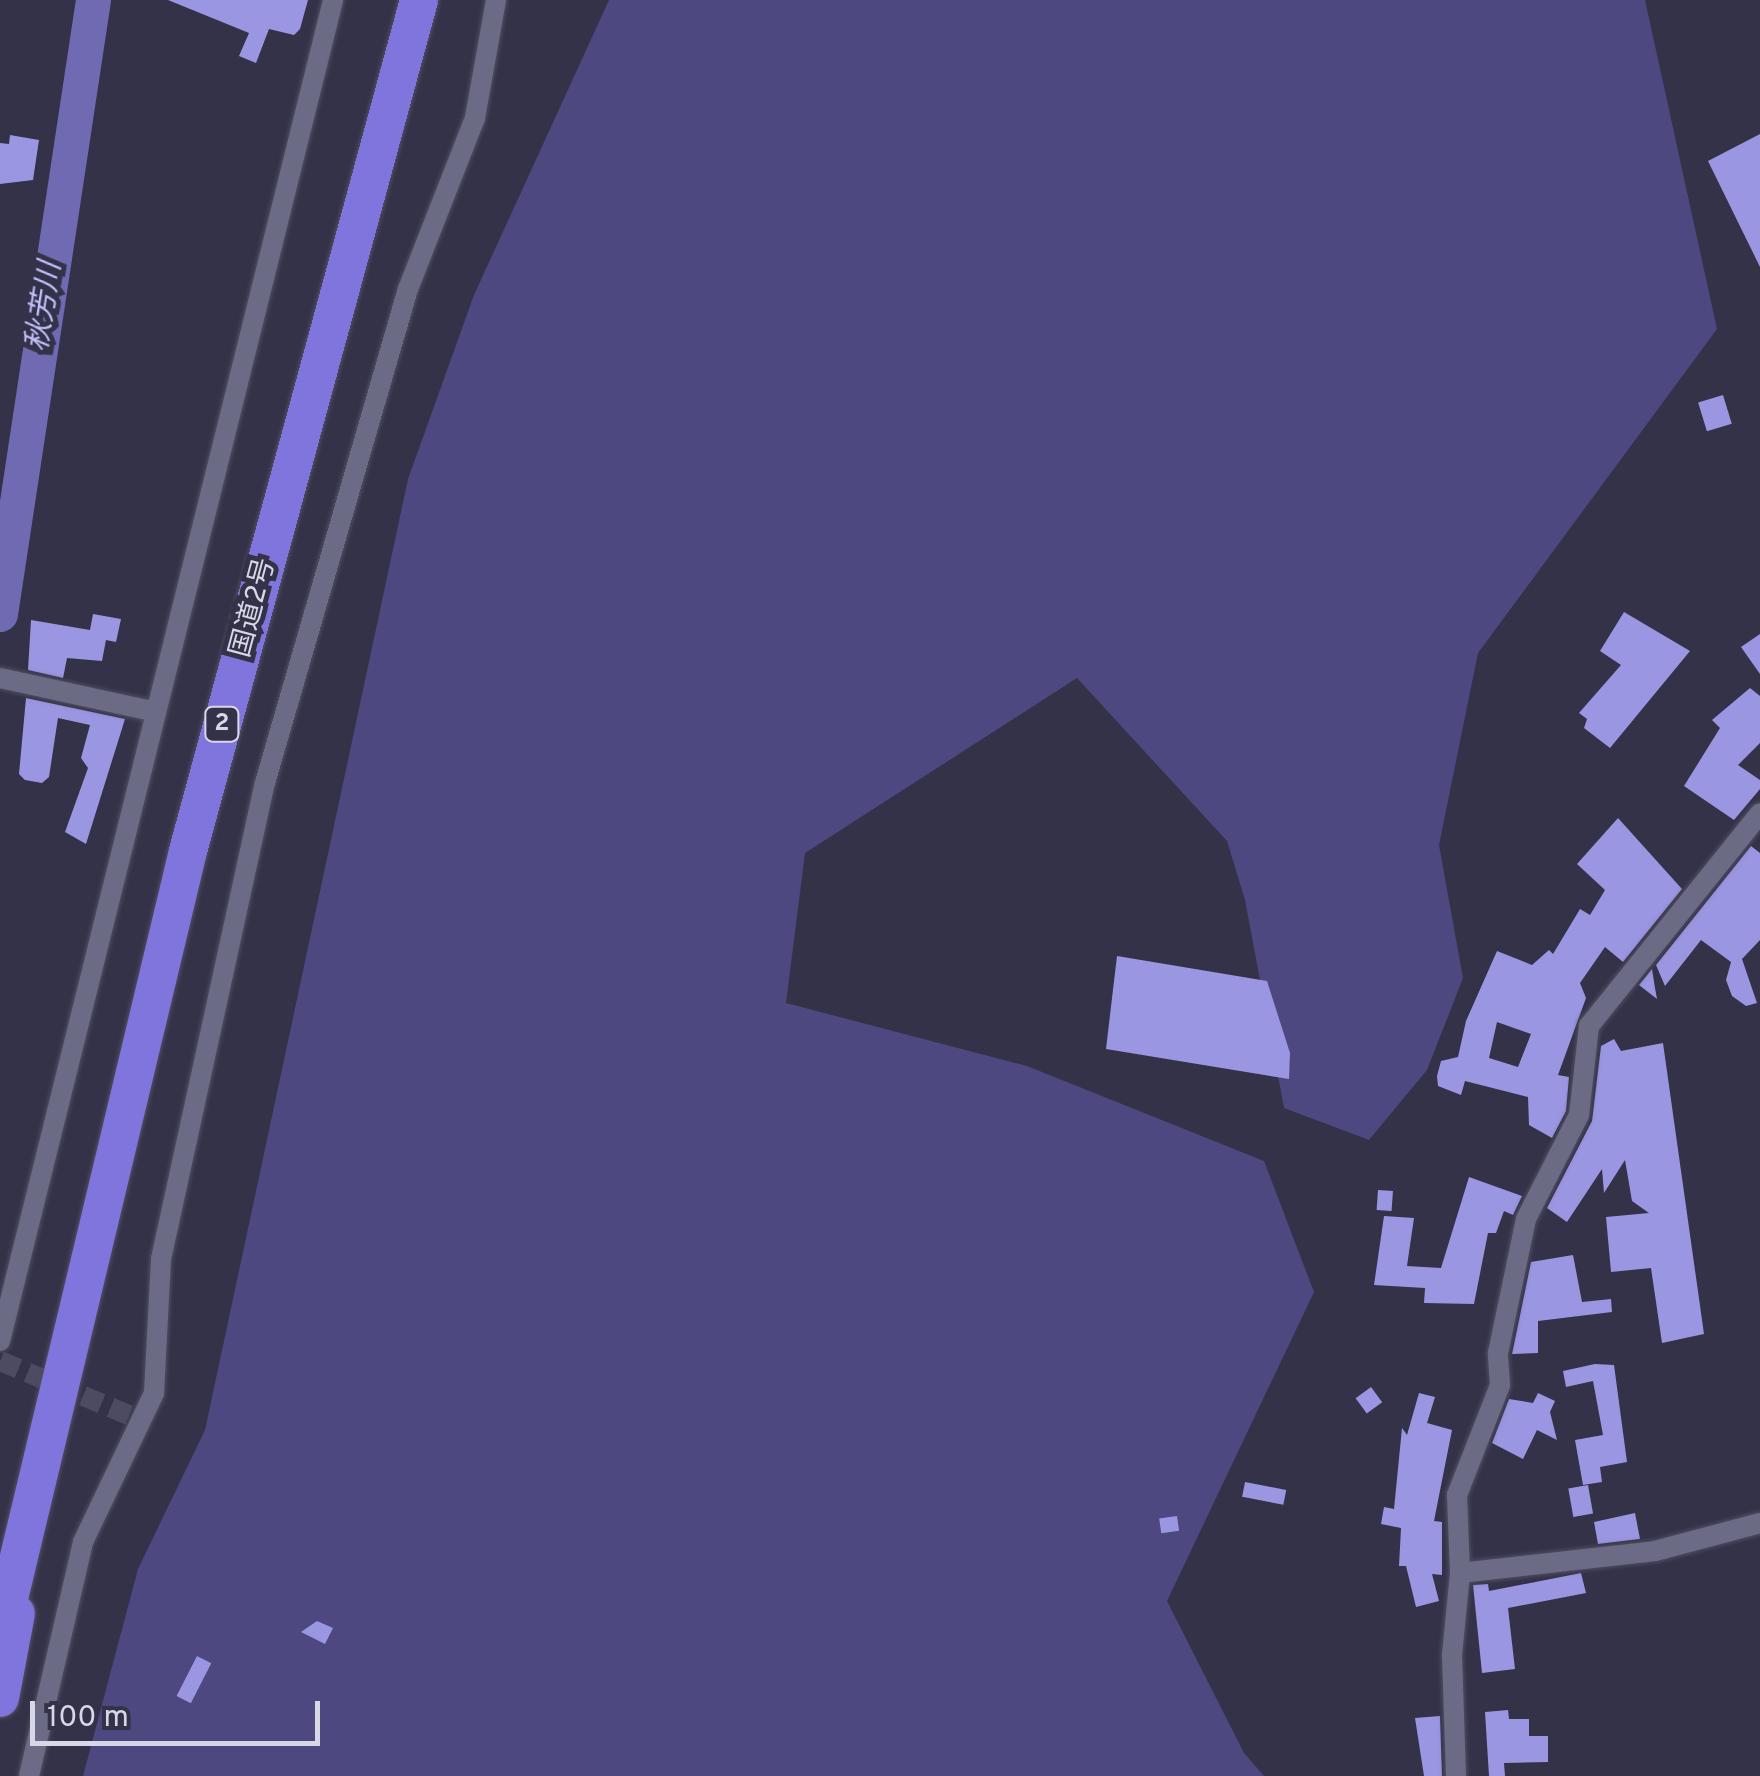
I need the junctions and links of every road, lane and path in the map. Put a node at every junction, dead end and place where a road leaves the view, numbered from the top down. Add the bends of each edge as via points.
1 (332, 0) edge
2 (419, 0) edge
3 (496, 0) edge
4 (0, 678) edge
5 (156, 712) junction
6 (1760, 813) edge
7 (0, 1341) edge
8 (46, 1454) junction
9 (1760, 1523) edge
10 (1460, 1573) junction
11 (0, 1636) edge
12 (0, 1698) edge
13 (29, 1776) edge
14 (1456, 1776) edge

1 - 5 street
2 - 8 highway, 国道2号 / 2 via 188,851
3 - 13 street via 475,118 408,288 265,783 161,1259 154,1393 83,1542
4 - 5 street
5 - 7 street
6 - 10 street via 1590,1026 1579,1116 1526,1219 1498,1353 1500,1386 1457,1495
8 - 11 highway, 国道2号 / 2
8 - 12 highway, 国道2号 / 2
9 - 10 street via 1655,1551
10 - 14 street via 1452,1656

